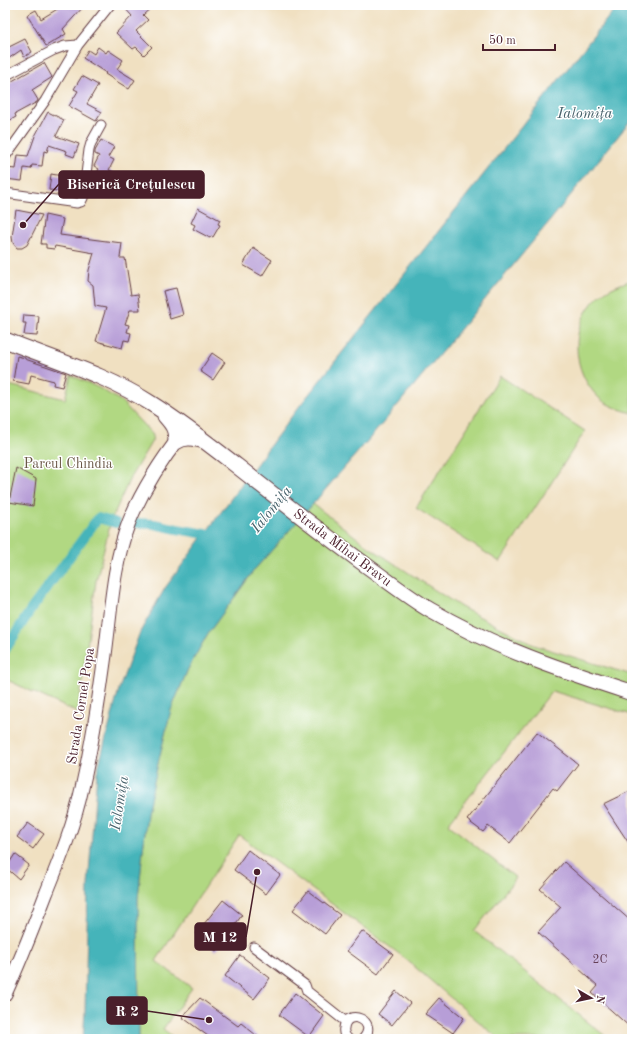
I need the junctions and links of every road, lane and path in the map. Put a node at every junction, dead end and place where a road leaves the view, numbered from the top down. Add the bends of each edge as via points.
1 (110, 5) edge
2 (78, 45) junction
3 (5, 76) edge
4 (101, 124) dead end
5 (5, 157) edge
6 (5, 193) edge
7 (5, 340) edge
8 (156, 406) junction
9 (186, 428) junction
10 (205, 441) junction
11 (176, 442) junction
12 (632, 693) edge
13 (254, 947) dead end
14 (5, 994) edge
15 (346, 1022) junction
16 (348, 1039) edge
17 (364, 1039) edge

1 - 2 street
2 - 3 street via 54,50
2 - 5 street via 45,101
4 - 6 street via 89,150 81,202
7 - 8 main road, Strada Mihai Bravu via 81,369 133,392
8 - 9 main road, Strada Mihai Bravu
8 - 11 main road via 174,426
9 - 10 main road, Strada Mihai Bravu
9 - 11 main road, Strada Cornel Popa
10 - 11 main road via 185,438
10 - 12 main road, Strada Mihai Bravu via 341,547 429,609 505,648
11 - 14 main road, Strada Cornel Popa via 144,489 129,523 113,587 96,714 82,790 63,852
13 - 15 street via 305,985 307,991
15 - 16 street via 343,1029
15 - 17 street via 355,1017 363,1020 368,1030

